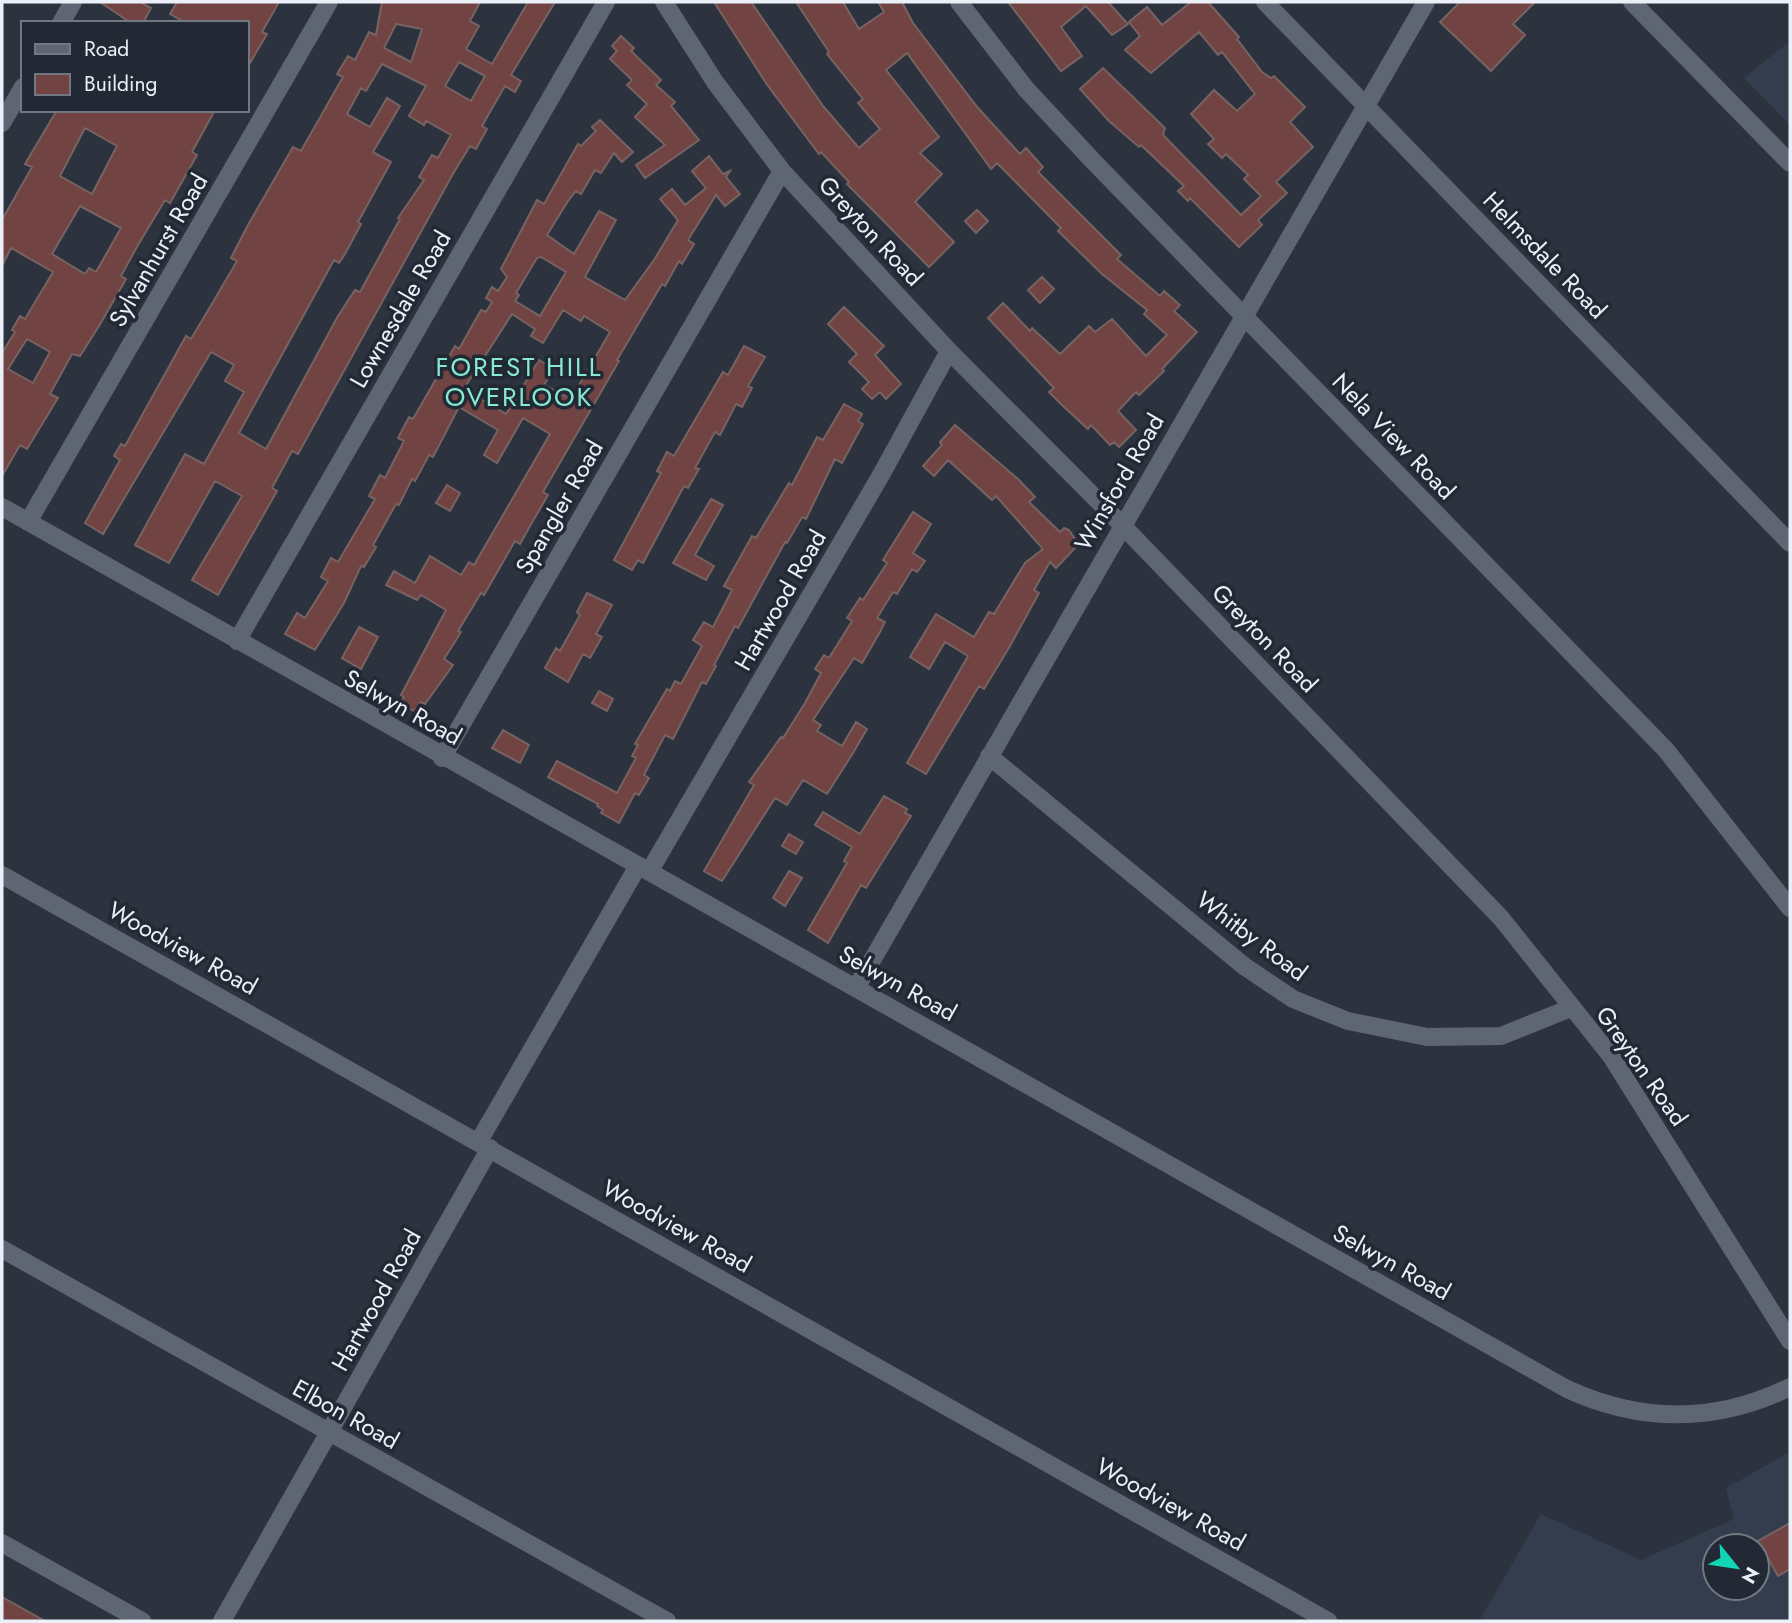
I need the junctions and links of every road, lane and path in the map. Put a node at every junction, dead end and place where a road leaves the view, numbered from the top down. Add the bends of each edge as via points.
1 (73, 2) edge
2 (329, 2) edge
3 (606, 2) edge
4 (664, 2) edge
5 (959, 2) edge
6 (1265, 2) edge
7 (1426, 2) edge
8 (1632, 2) edge
9 (62, 21) edge
10 (21, 91) edge
11 (1365, 105) junction
12 (2, 124) edge
13 (1790, 163) edge
14 (782, 171) junction
15 (1243, 316) junction
16 (949, 351) junction
17 (2, 507) edge
18 (28, 522) junction
19 (1123, 526) junction
20 (1790, 542) edge
21 (237, 642) junction
22 (989, 755) junction
23 (442, 758) junction
24 (643, 869) junction
25 (2, 874) edge
26 (1790, 908) edge
27 (856, 988) junction
28 (1571, 1008) junction
29 (484, 1144) junction
30 (2, 1249) edge
31 (1790, 1341) edge
32 (1790, 1387) edge
33 (330, 1433) junction
34 (2, 1544) edge
35 (142, 1621) edge
36 (222, 1621) edge
37 (667, 1621) edge
38 (1328, 1621) edge

1 - 9 street
2 - 18 street, Sylvanhurst Road
3 - 21 street, Lownesdale Road
4 - 14 street, Greyton Road via 715,82
5 - 15 street, Nela View Road via 1026,89
6 - 11 street, Helmsdale Road
7 - 11 street, Winsford Road
8 - 13 street
10 - 12 street
11 - 15 street, Winsford Road
11 - 20 street, Helmsdale Road
14 - 16 street, Greyton Road
14 - 23 street, Spangler Road
15 - 19 street, Winsford Road
15 - 26 street, Nela View Road via 1666,750
16 - 19 street, Greyton Road
16 - 24 street, Hartwood Road via 881,475
17 - 18 street, Selwyn Road
18 - 21 street, Selwyn Road
19 - 22 street, Winsford Road
19 - 28 street, Greyton Road via 1500,918
21 - 23 street, Selwyn Road
22 - 27 street, Winsford Road
22 - 28 street, Whitby Road via 1244,966 1293,999 1348,1021 1427,1037 1501,1036
23 - 24 street, Selwyn Road
24 - 27 street, Selwyn Road
24 - 29 street, Hartwood Road
25 - 29 street, Woodview Road
27 - 32 street, Selwyn Road via 1591,1401 1650,1415 1681,1416 1739,1406
28 - 31 street, Greyton Road via 1611,1056
29 - 33 street, Hartwood Road
29 - 38 street, Woodview Road
30 - 33 street, Elbon Road
33 - 36 street, Hartwood Road
33 - 37 street, Elbon Road
34 - 35 street

